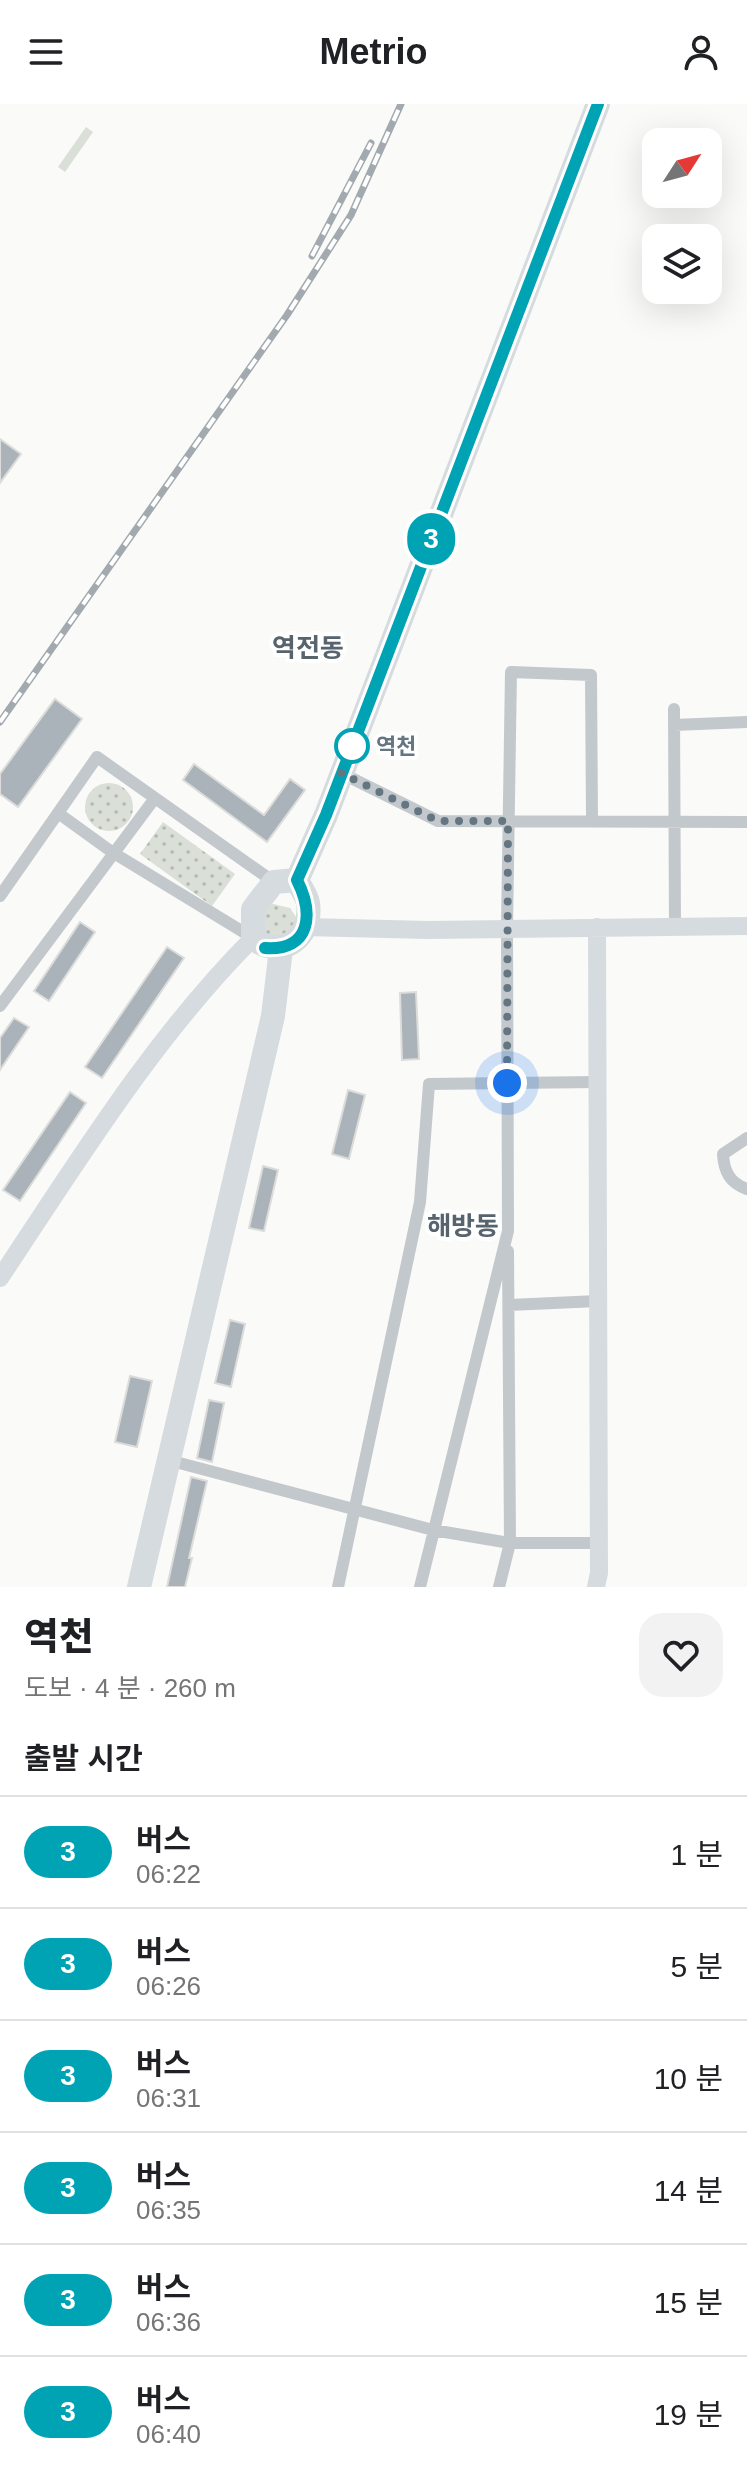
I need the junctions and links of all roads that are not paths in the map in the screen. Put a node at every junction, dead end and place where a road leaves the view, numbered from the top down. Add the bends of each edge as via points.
1 (598, 104) edge
2 (674, 709) dead end
3 (747, 722) edge
4 (674, 725) junction
5 (341, 773) junction
6 (155, 798) junction
7 (58, 813) junction
8 (508, 821) junction
9 (592, 821) junction
10 (674, 822) junction
11 (747, 822) edge
12 (112, 852) junction
13 (285, 881) junction
14 (0, 896) edge
15 (747, 926) edge
16 (305, 927) junction
17 (507, 927) junction
18 (597, 927) junction
19 (675, 927) junction
20 (253, 938) junction
21 (281, 949) junction
22 (0, 1006) edge
23 (597, 1082) junction
24 (507, 1083) junction
25 (747, 1138) edge
26 (747, 1189) edge
27 (508, 1231) junction
28 (0, 1278) edge
29 (598, 1301) junction
30 (509, 1305) junction
31 (168, 1460) junction
32 (357, 1510) junction
33 (433, 1530) junction
34 (510, 1543) junction
35 (599, 1543) junction
36 (139, 1587) edge
37 (338, 1587) edge
38 (420, 1587) edge
39 (499, 1587) edge
40 (596, 1587) edge

1 - 5 highway
2 - 4 street
3 - 4 street
4 - 10 street
5 - 8 street via 438,821
5 - 13 highway
6 - 7 street via 97,757
6 - 12 street
6 - 13 street
7 - 12 street
7 - 14 street
8 - 9 street
8 - 9 street via 511,672 591,675
8 - 17 street
9 - 10 street
10 - 11 street
10 - 19 street
12 - 20 street
12 - 22 street
13 - 16 highway via 308,903
13 - 20 highway via 253,909
15 - 19 street
16 - 17 street
16 - 21 highway
17 - 18 street
17 - 24 street
18 - 19 street
18 - 23 street
20 - 21 highway via 265,948
20 - 28 street via 207,983
21 - 31 highway via 273,1016
23 - 24 street
23 - 29 street
24 - 27 street
24 - 32 street via 429,1084 420,1202
25 - 26 street via 723,1154 724,1171
27 - 30 street
27 - 33 street
29 - 30 street
29 - 35 street
30 - 34 street
31 - 32 street
31 - 36 highway
32 - 33 street
32 - 37 street
33 - 34 street
33 - 38 street
34 - 35 street
34 - 39 street
35 - 40 street

